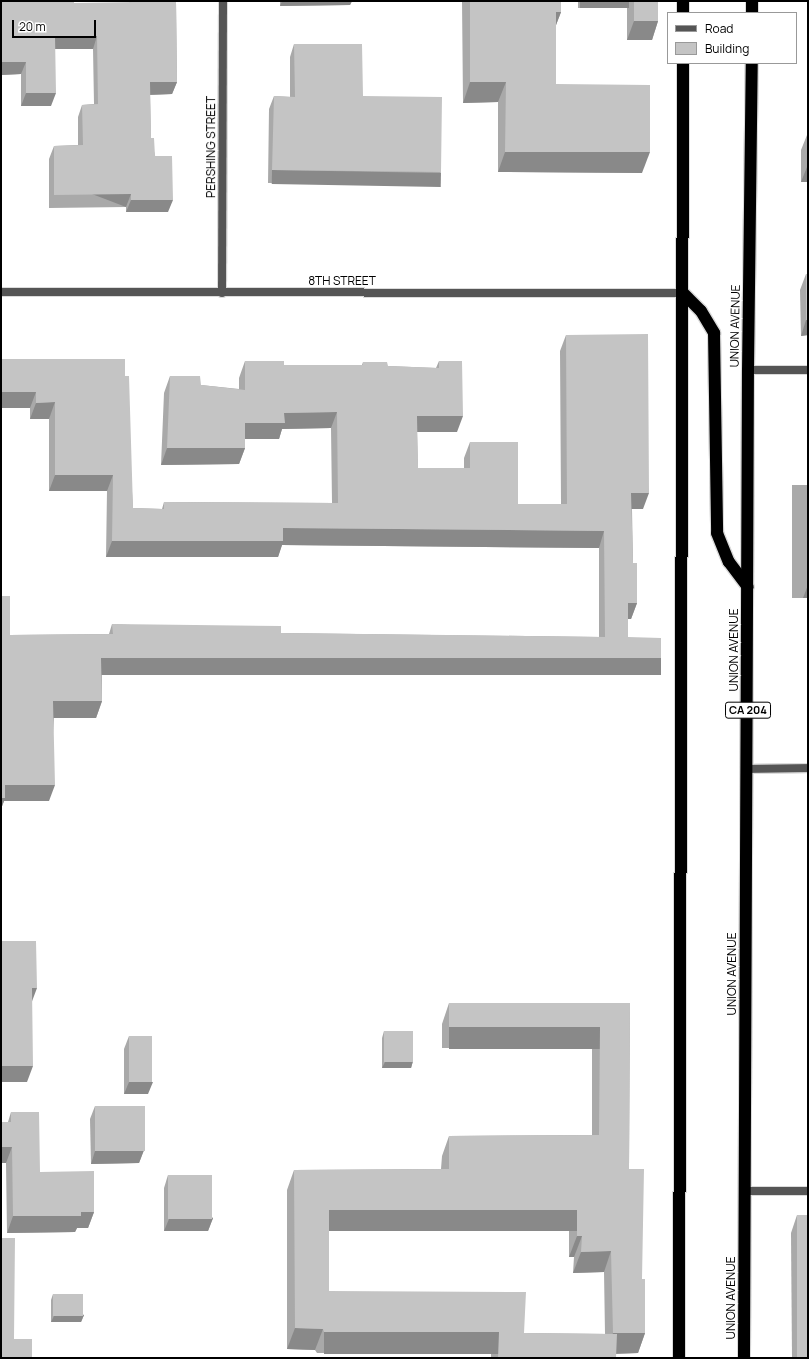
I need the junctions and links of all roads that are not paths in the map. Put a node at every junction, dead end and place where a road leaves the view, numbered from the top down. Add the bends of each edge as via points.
1 (223, 1) edge
2 (683, 1) edge
3 (752, 1) edge
4 (683, 12) edge
5 (752, 12) edge
6 (683, 64) edge
7 (752, 64) edge
8 (1, 292) edge
9 (222, 293) junction
10 (682, 293) junction
11 (748, 370) junction
12 (808, 370) edge
13 (748, 587) junction
14 (808, 768) edge
15 (748, 769) junction
16 (745, 1191) junction
17 (808, 1191) edge
18 (679, 1358) edge
19 (744, 1358) edge

1 - 9 street, PERSHING STREET
2 - 4 highway
3 - 5 highway
6 - 10 highway
7 - 11 highway, UNION AVENUE / CA 204
8 - 9 street, 8TH STREET
9 - 10 street, 8TH STREET
10 - 13 highway via 700,311 714,333 717,533 728,562
10 - 18 highway
11 - 12 street
11 - 13 highway, UNION AVENUE / CA 204
13 - 15 highway, UNION AVENUE / CA 204
14 - 15 street
15 - 16 highway, UNION AVENUE / CA 204
16 - 17 street
16 - 19 highway, UNION AVENUE / CA 204

